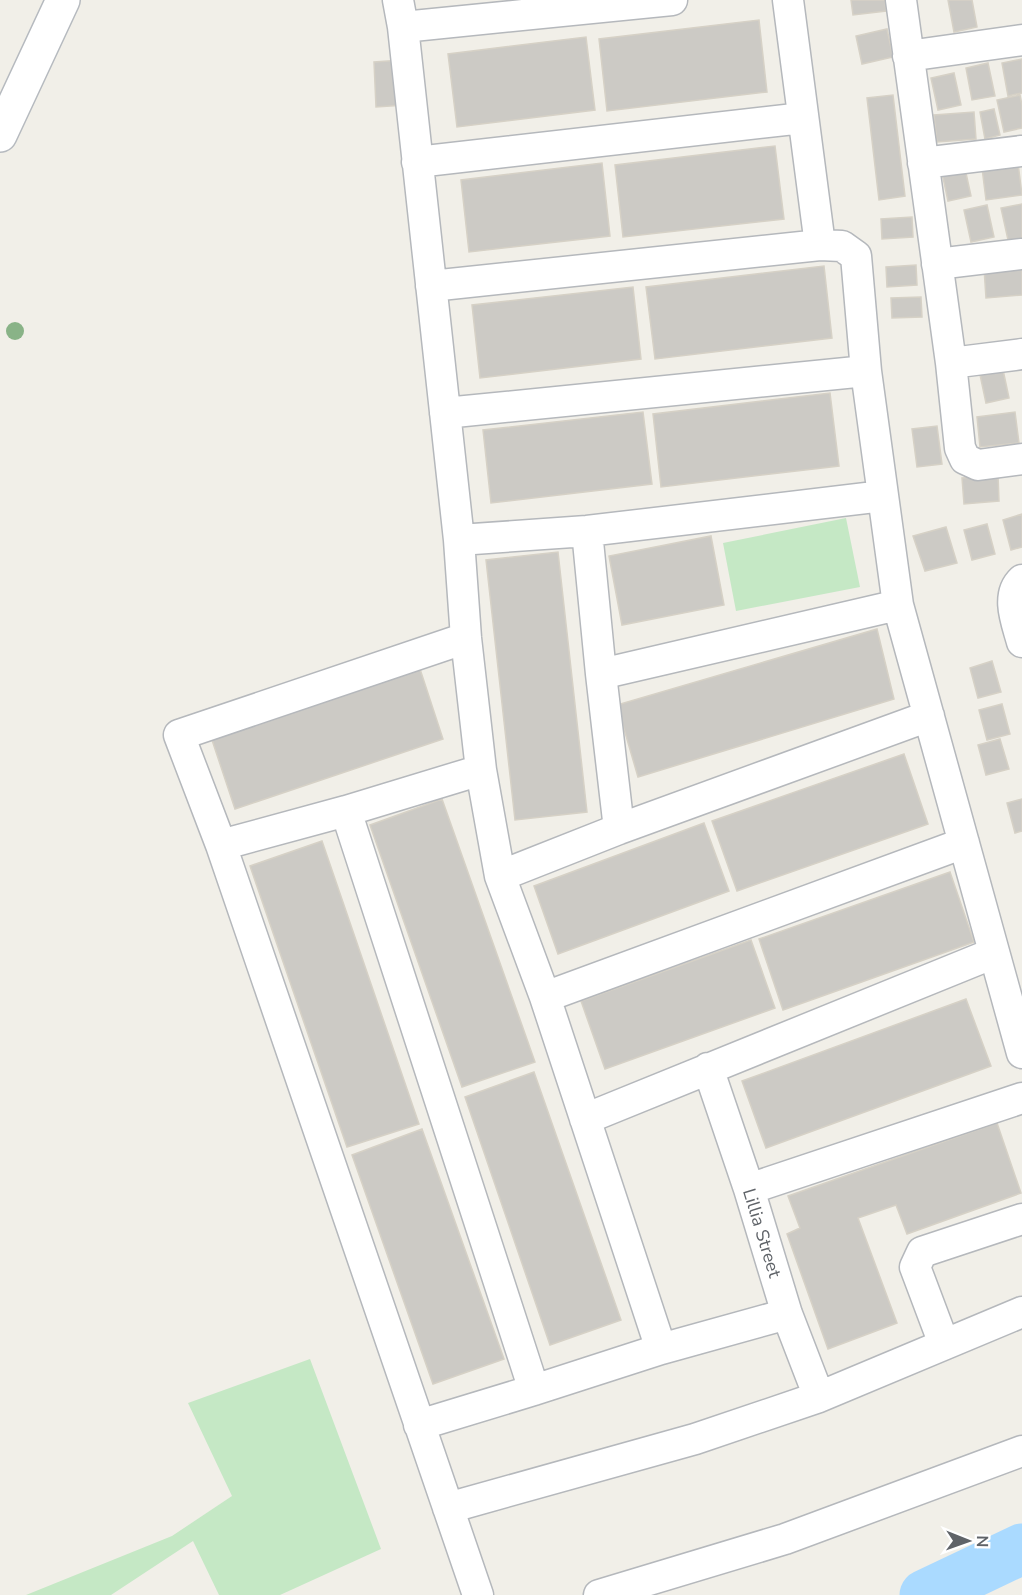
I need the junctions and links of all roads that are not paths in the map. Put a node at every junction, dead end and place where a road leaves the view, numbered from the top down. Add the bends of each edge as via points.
1 (63, 0) edge
2 (672, 0) edge
3 (788, 0) edge
4 (900, 0) edge
5 (400, 14) edge
6 (1022, 40) edge
7 (908, 56) junction
8 (803, 118) junction
9 (0, 135) edge
10 (1022, 151) edge
11 (417, 162) junction
12 (923, 163) junction
13 (820, 245) junction
14 (1022, 254) edge
15 (937, 264) junction
16 (431, 286) junction
17 (1022, 354) edge
18 (951, 363) junction
19 (866, 371) junction
20 (445, 413) junction
21 (1022, 459) edge
22 (882, 496) junction
23 (587, 531) junction
24 (459, 540) junction
25 (1022, 580) edge
26 (898, 605) junction
27 (466, 638) junction
28 (1022, 642) edge
29 (601, 674) junction
30 (929, 716) junction
31 (480, 770) junction
32 (346, 811) junction
33 (619, 829) junction
34 (964, 843) junction
35 (221, 845) junction
36 (500, 876) junction
37 (994, 953) junction
38 (545, 997) junction
39 (1022, 1053) edge
40 (708, 1068) junction
41 (1022, 1098) edge
42 (585, 1119) junction
43 (749, 1189) junction
44 (1022, 1219) edge
45 (1022, 1312) edge
46 (787, 1314) junction
47 (944, 1344) junction
48 (661, 1349) junction
49 (534, 1390) junction
50 (819, 1397) junction
51 (419, 1425) junction
52 (1022, 1451) edge
53 (448, 1508) junction
54 (478, 1595) edge
55 (599, 1595) edge

1 - 9 main road
2 - 5 street
3 - 8 street
4 - 7 street
5 - 11 street
6 - 7 street
7 - 12 street
8 - 11 street
8 - 13 street
10 - 12 street
11 - 16 street
12 - 15 street
13 - 16 street
13 - 19 street via 842,246 856,256
14 - 15 street
15 - 18 street
16 - 20 street
17 - 18 street
18 - 21 street via 960,448 965,459 978,465
19 - 20 street
19 - 22 street
20 - 24 street
22 - 23 street
22 - 26 street
23 - 24 street
23 - 29 street
24 - 27 street
25 - 28 street via 1013,597
26 - 29 street
26 - 30 street
27 - 31 street
27 - 35 street via 178,735
29 - 33 street
30 - 33 street
30 - 34 street
31 - 32 street
31 - 36 street
32 - 35 street
32 - 49 street
33 - 36 street
34 - 37 street
34 - 38 street
35 - 51 street
36 - 38 street
37 - 39 street
37 - 40 street
38 - 42 street
40 - 42 street
40 - 43 street, Lillia Street
41 - 43 street
42 - 48 street
43 - 46 street, Lillia Street
44 - 47 street via 922,1252 915,1267
45 - 47 street
46 - 48 street
46 - 50 street, Lillia Street
47 - 50 street
48 - 49 street
49 - 51 street
50 - 53 street via 695,1439
51 - 53 street
52 - 55 street via 785,1539
53 - 54 street

